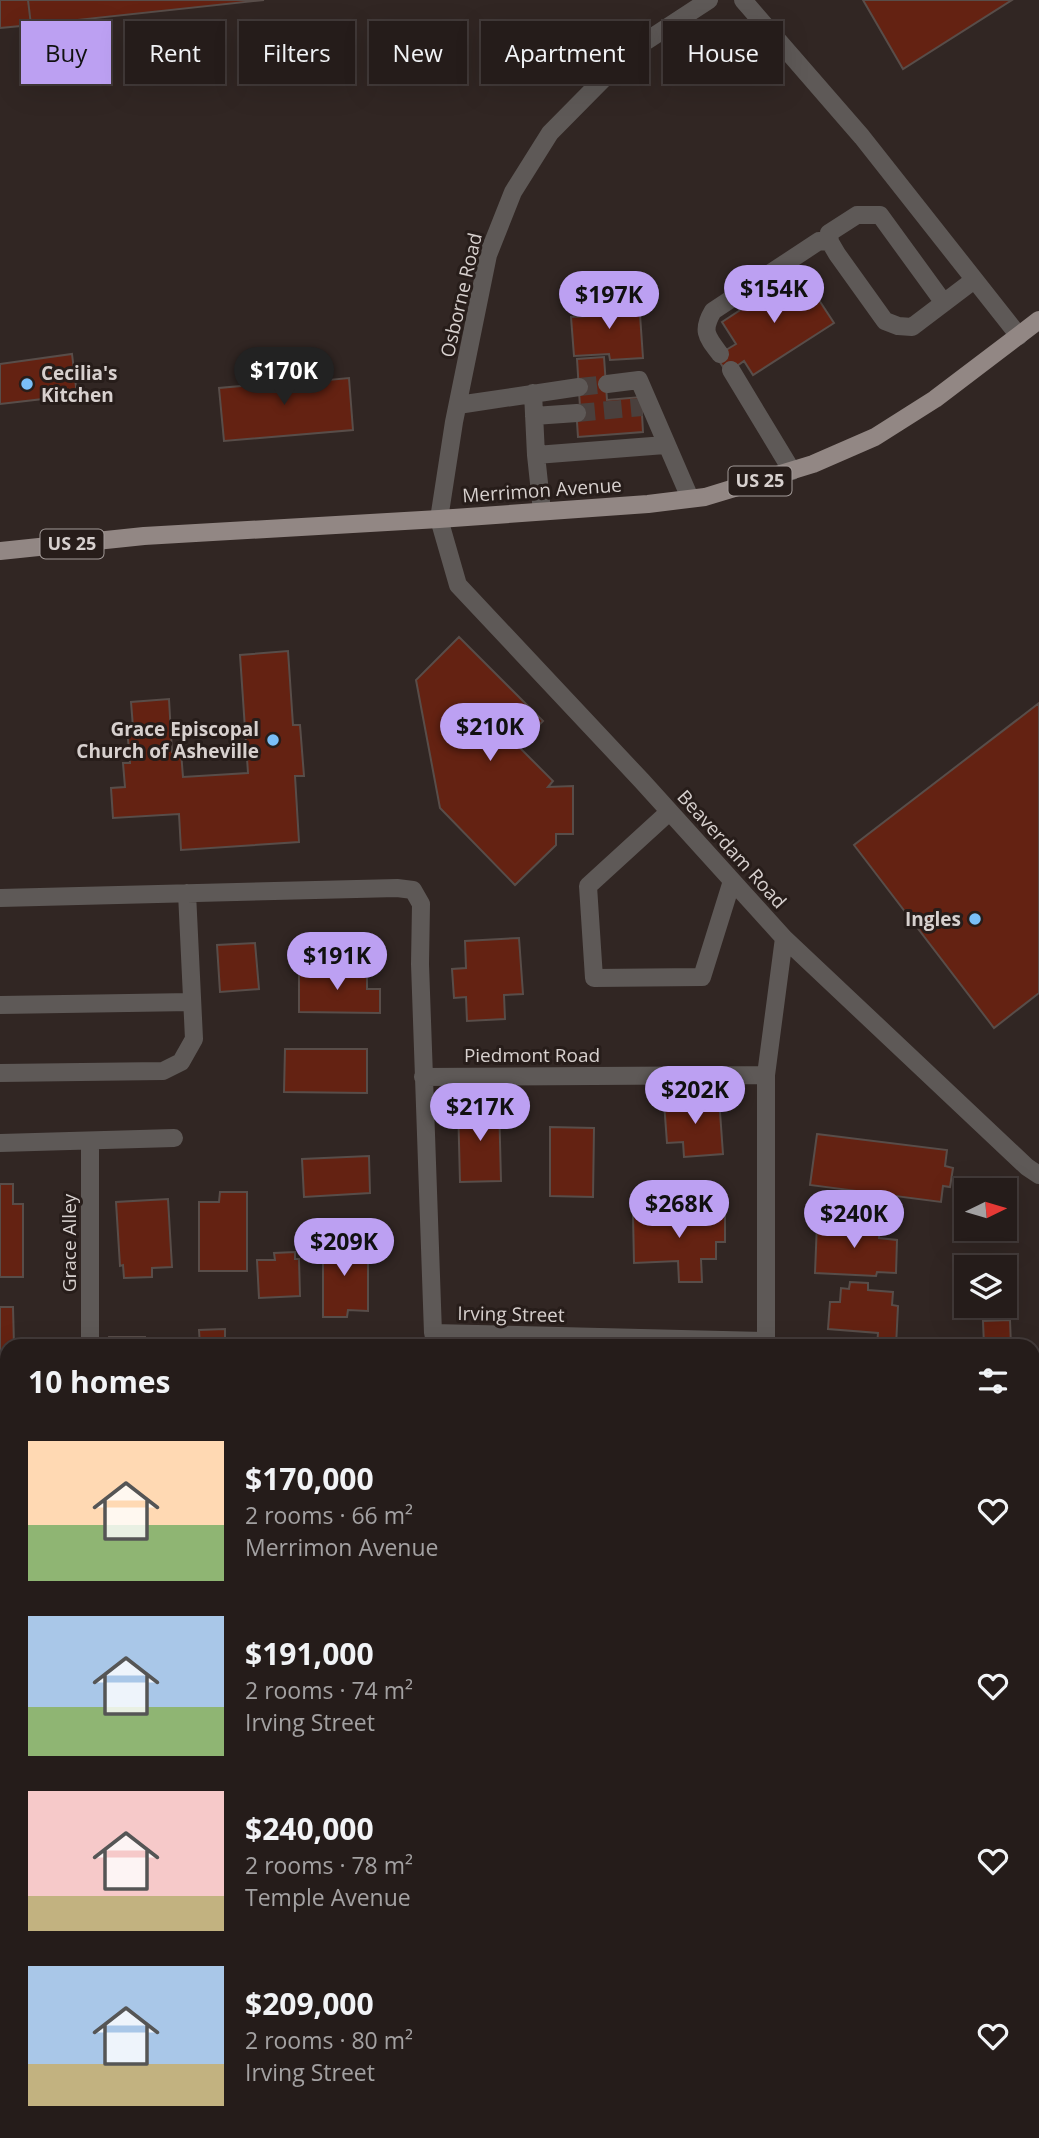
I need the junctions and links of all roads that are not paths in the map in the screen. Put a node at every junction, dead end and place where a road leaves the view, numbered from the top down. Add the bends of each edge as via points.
1 (709, 0) edge
2 (743, 0) edge
3 (830, 242) junction
4 (974, 280) junction
5 (944, 303) junction
6 (1039, 320) edge
7 (1019, 337) junction
8 (720, 354) dead end
9 (731, 370) dead end
10 (607, 384) tunnel mouth
11 (579, 387) tunnel mouth
12 (533, 393) junction
13 (458, 405) junction
14 (577, 413) tunnel mouth
15 (534, 416) junction
16 (665, 445) junction
17 (536, 456) junction
18 (792, 471) junction
19 (690, 498) junction
20 (541, 511) junction
21 (439, 519) junction
22 (0, 551) edge
23 (669, 812) junction
24 (732, 881) junction
25 (187, 893) junction
26 (0, 898) edge
27 (784, 938) junction
28 (192, 1002) junction
29 (0, 1005) edge
30 (0, 1073) edge
31 (766, 1075) junction
32 (424, 1077) junction
33 (174, 1138) dead end
34 (90, 1141) junction
35 (0, 1143) edge
36 (1039, 1175) edge
37 (90, 1339) edge
38 (633, 1339) edge
39 (766, 1339) edge

1 - 13 street, Osborne Road via 631,51 550,133 520,180 488,255
2 - 4 street via 862,137
3 - 5 street via 885,321 912,327
3 - 5 street via 829,233 857,215 880,215
3 - 8 street via 819,242 713,311 706,323 707,337
4 - 5 street
4 - 7 street
6 - 7 main road, Merrimon Avenue / US 25
7 - 18 main road, Merrimon Avenue / US 25 via 875,437
9 - 18 street
10 - 16 street via 639,380 646,407
11 - 12 street
12 - 13 street
12 - 15 street
13 - 21 street, Osborne Road
14 - 15 street
15 - 17 street
16 - 17 street
16 - 19 street
17 - 20 street
18 - 19 main road, Merrimon Avenue / US 25
19 - 20 main road, Merrimon Avenue / US 25
20 - 21 main road, Merrimon Avenue / US 25
21 - 22 main road, Merrimon Avenue / US 25 via 144,536
21 - 23 street, Beaverdam Road via 458,585
23 - 24 street, Beaverdam Road
23 - 24 street via 588,886 594,978 702,977
24 - 27 street, Beaverdam Road
25 - 26 street
25 - 28 street
25 - 32 street, Irving Street via 413,890 421,904
27 - 31 street
27 - 36 street, Beaverdam Road
28 - 29 street
28 - 30 street via 194,1040 181,1062 163,1071
31 - 32 street, Piedmont Road
31 - 39 street
32 - 38 street, Irving Street via 433,1333
33 - 34 street
34 - 35 street
34 - 37 street, Grace Alley

